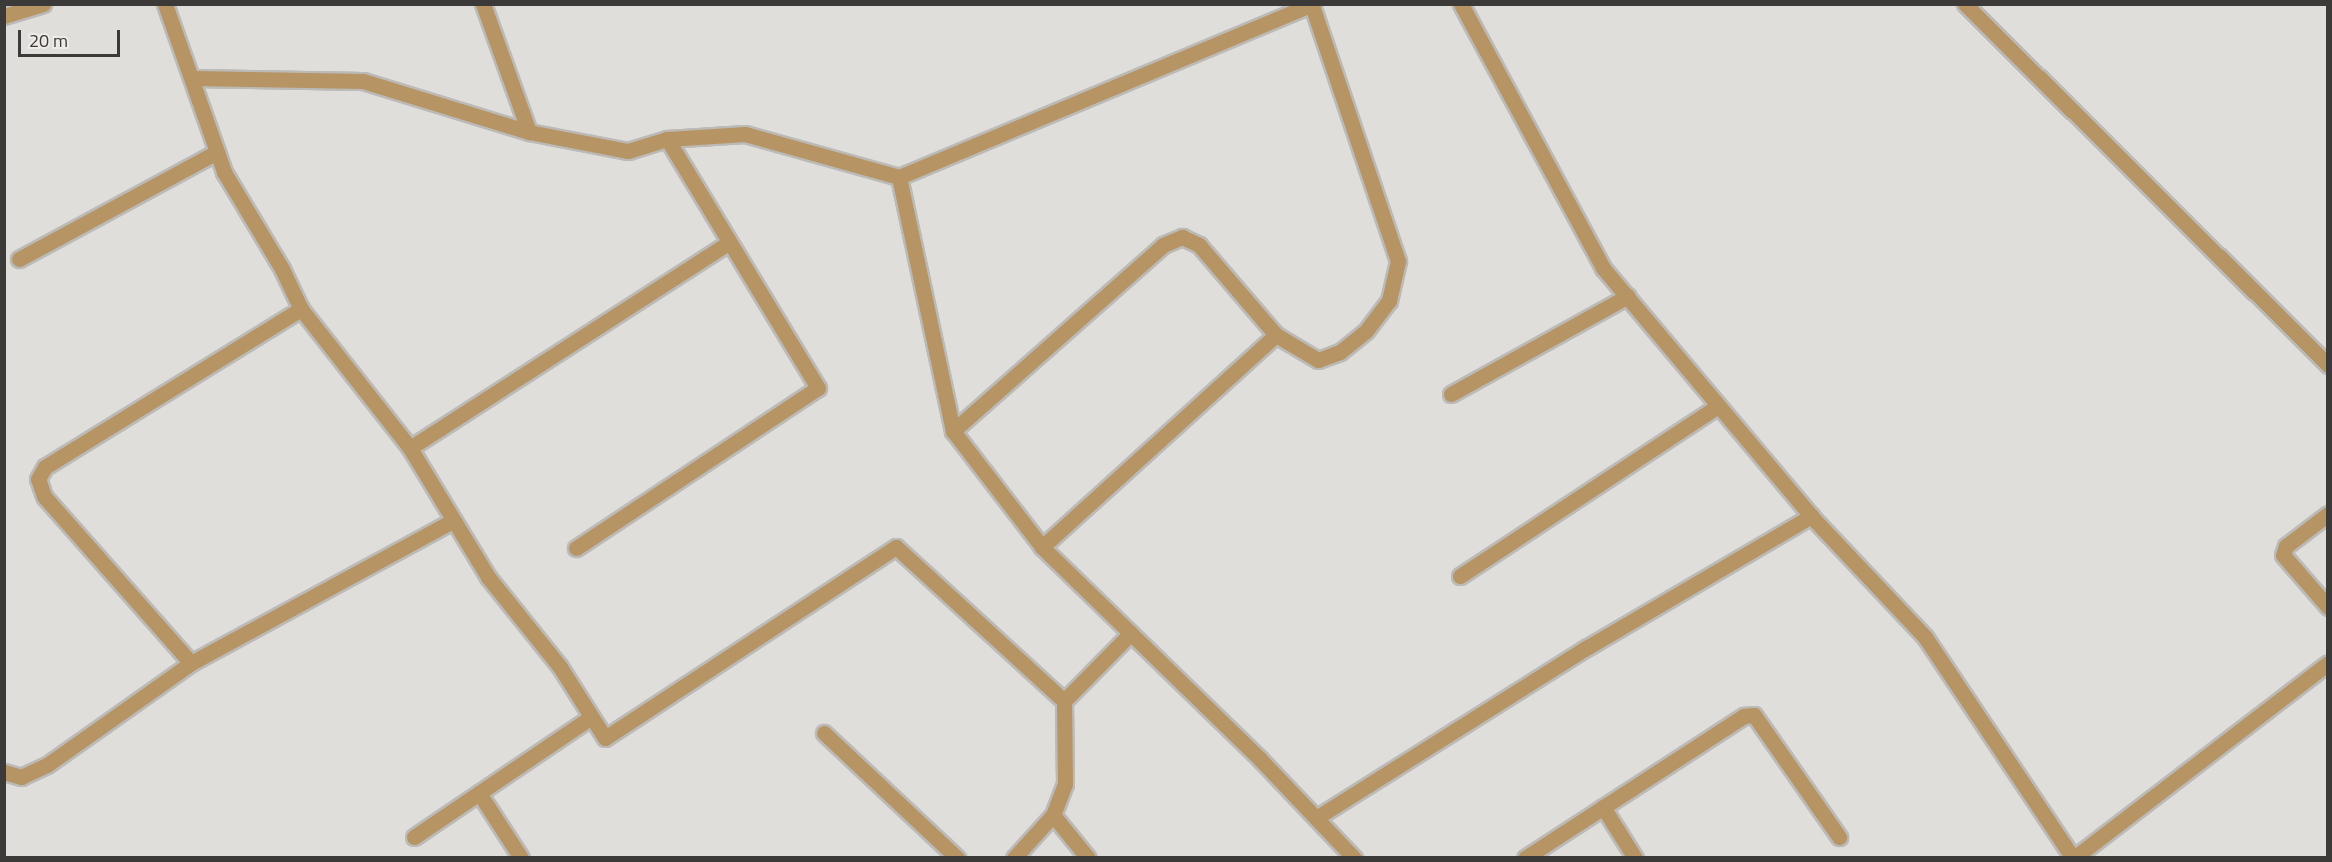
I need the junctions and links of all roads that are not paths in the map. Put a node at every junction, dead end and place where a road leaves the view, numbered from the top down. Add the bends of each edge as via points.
1 (43, 4) edge
2 (165, 4) edge
3 (483, 4) edge
4 (1312, 4) edge
5 (1965, 4) edge
6 (1468, 8) edge
7 (4, 16) edge
8 (193, 78) junction
9 (528, 132) junction
10 (667, 139) junction
11 (217, 152) junction
12 (899, 177) junction
13 (727, 244) junction
14 (19, 259) dead end
15 (1628, 296) junction
16 (301, 309) junction
17 (1276, 335) junction
18 (2328, 365) edge
19 (1451, 394) dead end
20 (1718, 406) junction
21 (953, 431) junction
22 (410, 448) junction
23 (2328, 514) edge
24 (1811, 516) junction
25 (452, 521) junction
26 (1042, 547) junction
27 (576, 548) dead end
28 (1460, 576) dead end
29 (2328, 607) edge
30 (1131, 633) junction
31 (190, 663) junction
32 (2328, 663) edge
33 (1065, 701) junction
34 (591, 717) junction
35 (824, 733) dead end
36 (4, 772) edge
37 (479, 793) junction
38 (1603, 807) junction
39 (1053, 815) junction
40 (1316, 818) junction
41 (414, 837) dead end
42 (1839, 837) dead end
43 (521, 858) edge
44 (957, 858) edge
45 (1014, 858) edge
46 (1088, 858) edge
47 (1354, 858) edge
48 (1526, 858) edge
49 (1635, 858) edge
50 (2074, 858) edge

1 - 7 street
2 - 8 street
3 - 9 street
4 - 12 street
4 - 17 street via 1398,261 1389,301 1366,331 1340,352 1318,360
5 - 18 street
6 - 15 street via 1603,268
8 - 9 street via 363,81
8 - 11 street
9 - 10 street via 628,151
10 - 12 street via 745,134
10 - 13 street
11 - 14 street
11 - 16 street via 224,172 282,269
12 - 21 street
13 - 22 street
13 - 27 street via 818,388
15 - 19 street
15 - 20 street
16 - 22 street
16 - 31 street via 45,467 38,479 44,496
17 - 21 street via 1199,245 1182,237 1163,244
17 - 26 street
20 - 24 street
20 - 28 street
21 - 26 street
22 - 25 street
23 - 29 street via 2286,546 2283,555
24 - 40 street via 1588,646
24 - 50 street via 1925,637
25 - 31 street
25 - 34 street via 488,577 560,667
26 - 30 street
30 - 33 street
30 - 40 street
31 - 36 street via 47,765 21,777
32 - 50 street
33 - 34 street via 896,547 605,738
33 - 39 street via 1065,784
34 - 37 street
35 - 44 street
37 - 41 street
37 - 43 street
38 - 42 street via 1744,716 1754,715
38 - 48 street
38 - 49 street
39 - 45 street
39 - 46 street
40 - 47 street

